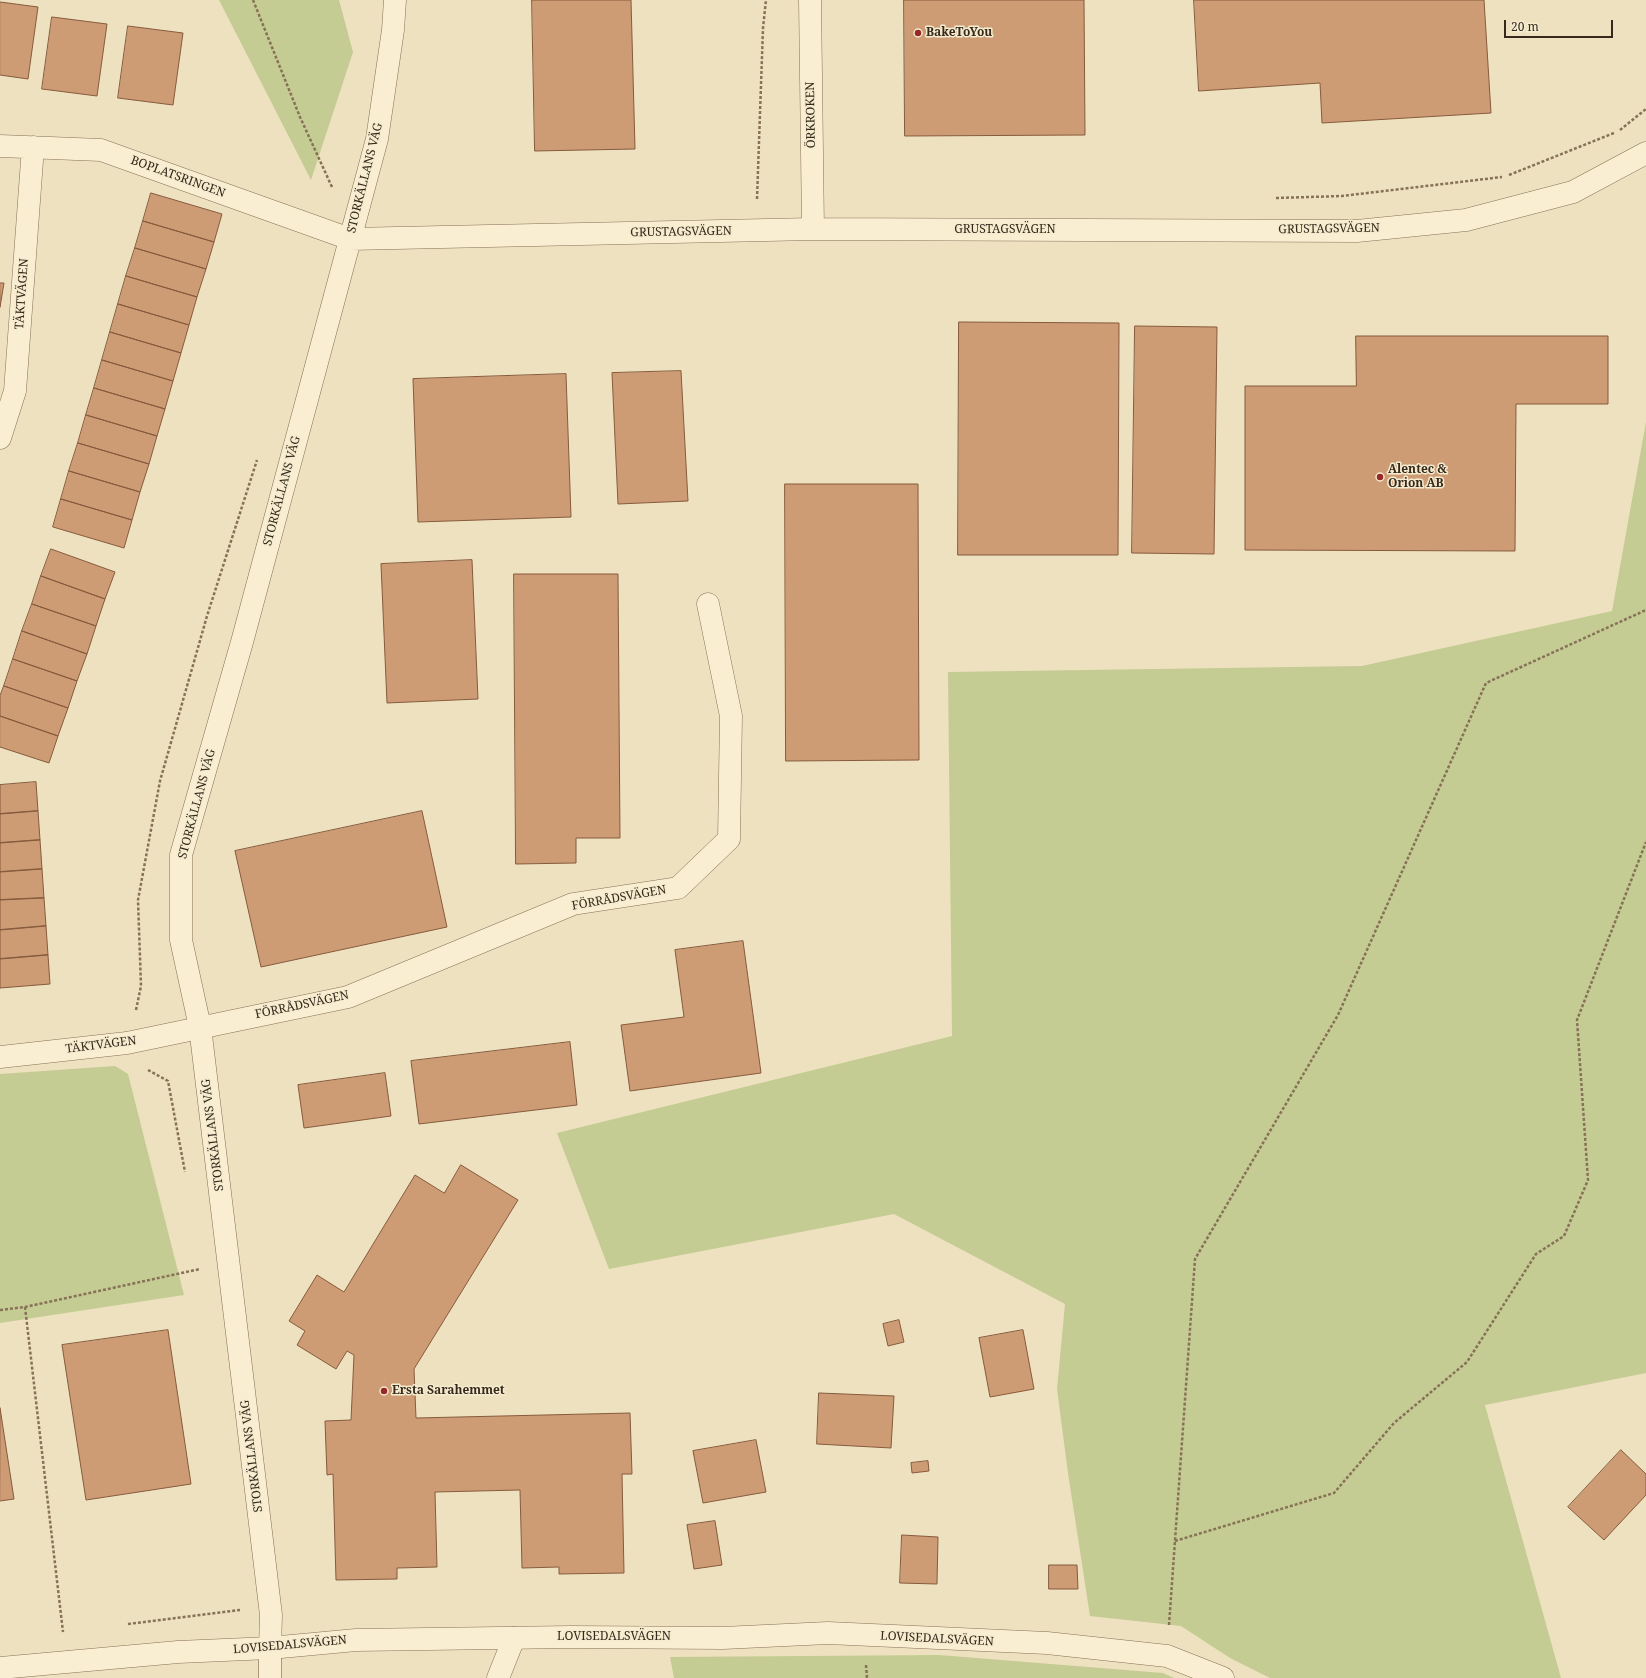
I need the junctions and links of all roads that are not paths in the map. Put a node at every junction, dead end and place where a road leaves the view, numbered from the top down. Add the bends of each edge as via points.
1 (396, 0) edge
2 (810, 0) edge
3 (0, 146) edge
4 (33, 147) junction
5 (1646, 153) edge
6 (813, 229) junction
7 (350, 239) junction
8 (0, 438) edge
9 (708, 604) dead end
10 (200, 1027) junction
11 (0, 1057) edge
12 (514, 1638) junction
13 (270, 1648) junction
14 (0, 1668) edge
15 (270, 1678) edge
16 (498, 1678) edge
17 (1223, 1678) edge

1 - 7 street, STORKÄLLANS VÄG via 377,139
2 - 6 street, ÖRKROKEN
3 - 4 street, BOPLATSRINGEN
4 - 7 street, BOPLATSRINGEN via 102,150
4 - 8 street, TÄKTVÄGEN via 14,391
5 - 6 street, GRUSTAGSVÄGEN via 1573,192 1466,220 1357,231
6 - 7 street, GRUSTAGSVÄGEN
7 - 10 street, STORKÄLLANS VÄG via 244,634 181,855 182,940
9 - 10 street, FÖRRÅDSVÄGEN via 731,716 729,839 678,888 573,904 348,997
10 - 11 street, TÄKTVÄGEN via 128,1043
10 - 13 street, STORKÄLLANS VÄG via 271,1615
12 - 13 street, LOVISEDALSVÄGEN via 356,1640
12 - 16 street
12 - 17 street, LOVISEDALSVÄGEN via 723,1638 828,1633 1048,1644 1167,1656
13 - 14 street, LOVISEDALSVÄGEN via 178,1652
13 - 15 street, STORKÄLLANS VÄG

